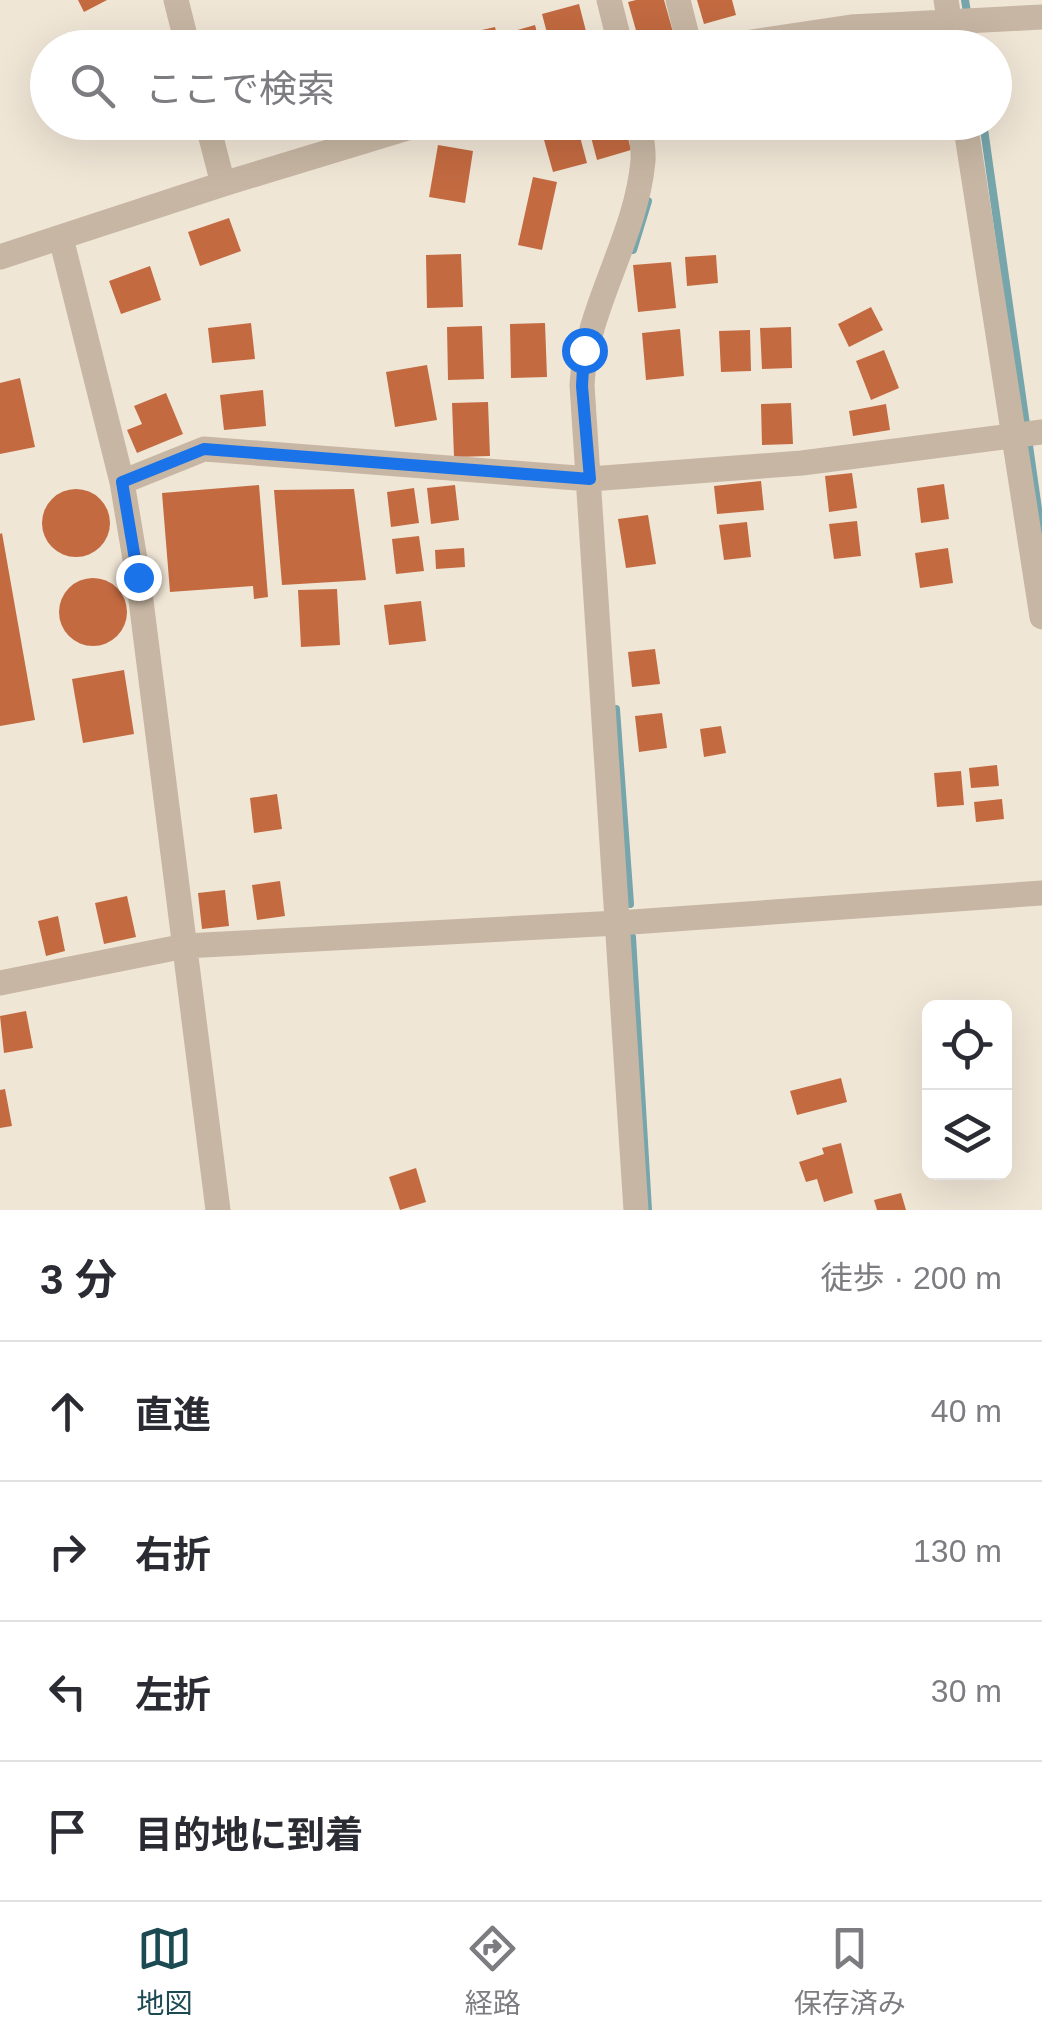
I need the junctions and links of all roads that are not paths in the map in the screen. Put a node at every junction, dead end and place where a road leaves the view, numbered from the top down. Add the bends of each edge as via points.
1 (176, 0) edge
2 (608, 0) edge
3 (678, 0) edge
4 (951, 13) edge
5 (1042, 16) edge
6 (184, 30) edge
7 (616, 30) edge
8 (686, 30) edge
9 (831, 30) edge
10 (212, 140) edge
11 (368, 140) edge
12 (642, 140) edge
13 (969, 140) edge
14 (223, 184) junction
15 (61, 238) junction
16 (2, 248) edge
17 (1029, 433) edge
18 (590, 479) junction
19 (122, 482) junction
20 (1042, 617) edge
21 (1042, 893) edge
22 (618, 923) junction
23 (185, 946) junction
24 (0, 983) edge
25 (218, 1210) edge
26 (636, 1210) edge

1 - 6 street
2 - 7 street
3 - 8 street
4 - 5 street
4 - 9 street
10 - 14 street
11 - 14 street
12 - 18 street via 637,200 584,350
13 - 17 street
14 - 15 street
15 - 16 street
15 - 19 street
17 - 18 street via 802,462
17 - 20 street
18 - 19 street via 204,449
18 - 22 street
19 - 23 street
21 - 22 street
22 - 23 street
22 - 26 street
23 - 24 street
23 - 25 street

